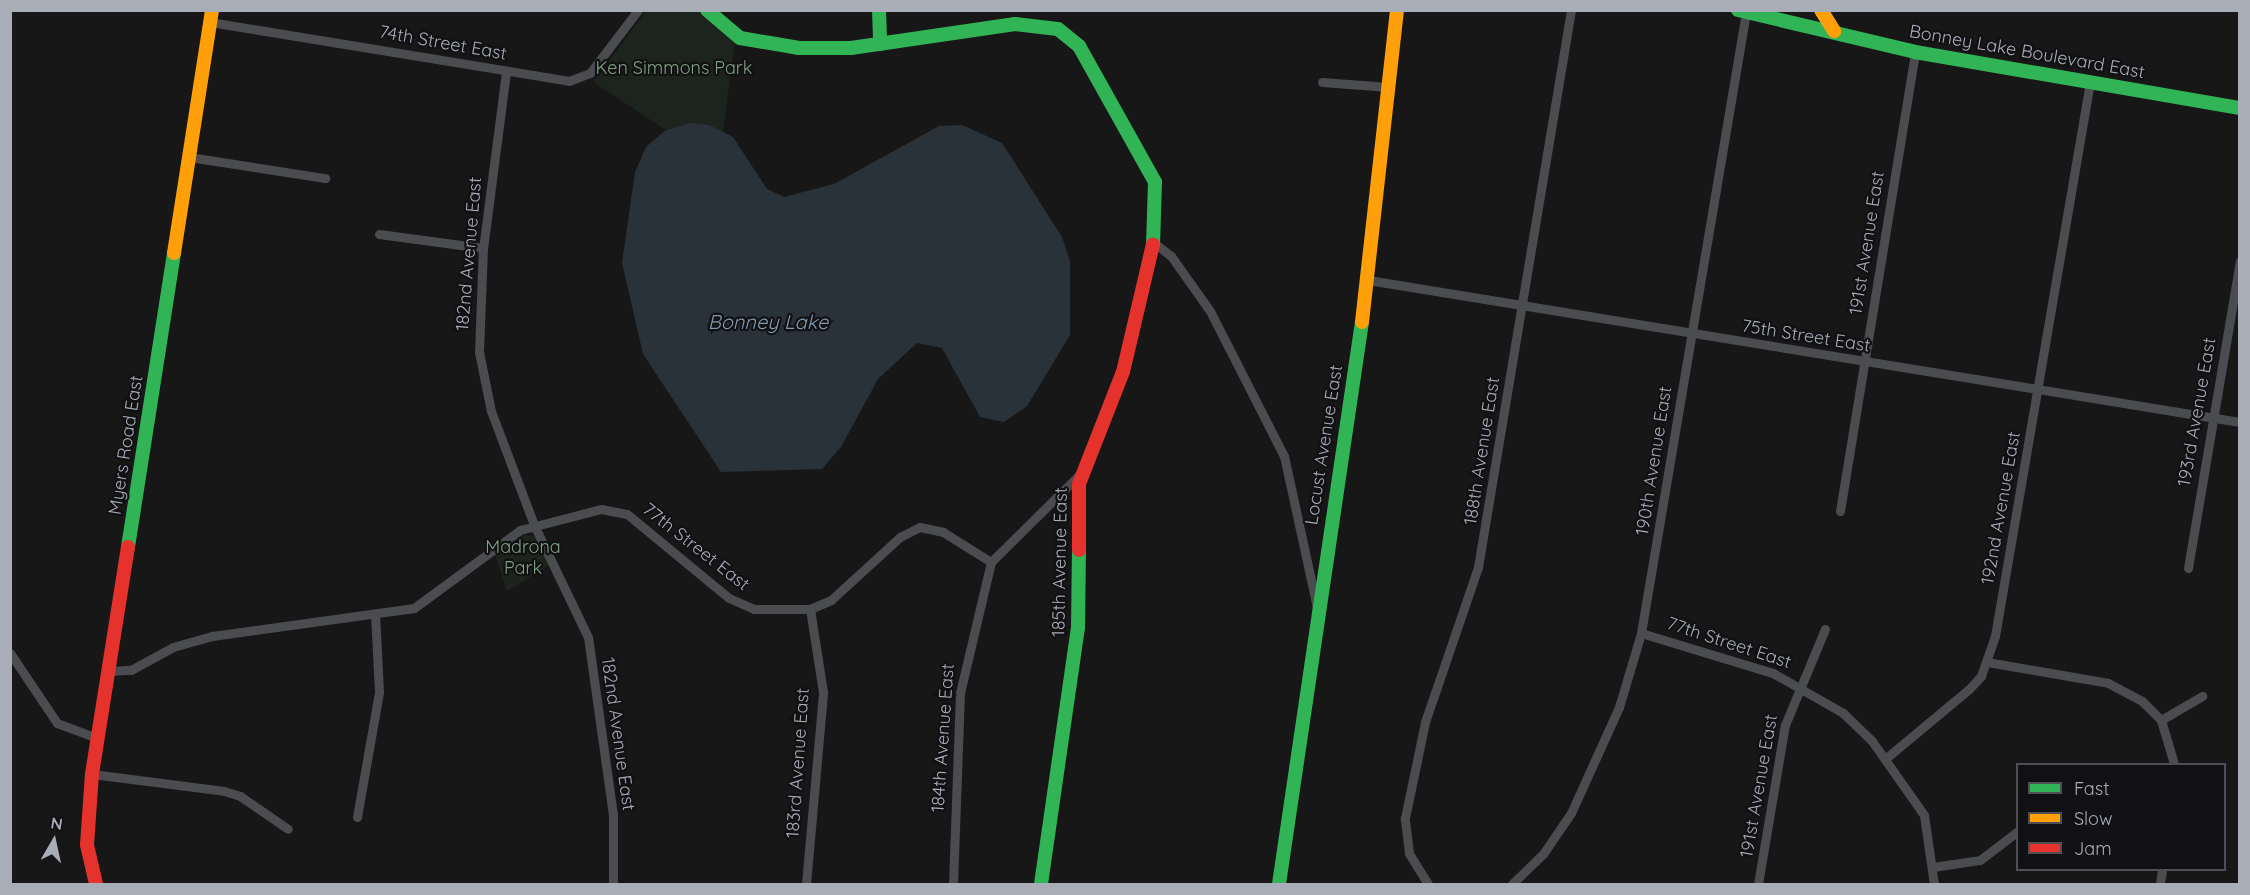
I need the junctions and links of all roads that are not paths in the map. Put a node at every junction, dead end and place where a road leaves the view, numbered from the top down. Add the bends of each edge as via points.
1 (638, 10) edge
2 (707, 10) edge
3 (879, 10) edge
4 (1397, 10) edge
5 (1571, 10) edge
6 (1821, 10) edge
7 (1742, 11) edge
8 (211, 16) edge
9 (1834, 31) junction
10 (880, 44) junction
11 (1915, 52) junction
12 (506, 72) junction
13 (1322, 82) dead end
14 (2090, 82) junction
15 (1389, 87) junction
16 (2240, 108) edge
17 (189, 157) junction
18 (325, 178) dead end
19 (379, 234) dead end
20 (1153, 242) junction
21 (483, 248) junction
22 (2240, 261) edge
23 (1368, 280) junction
24 (1522, 306) junction
25 (1691, 334) junction
26 (1864, 362) junction
27 (2037, 389) junction
28 (2213, 418) junction
29 (2240, 422) edge
30 (1081, 473) junction
31 (1840, 511) dead end
32 (534, 525) junction
33 (991, 562) junction
34 (2188, 568) dead end
35 (1317, 607) junction
36 (810, 609) junction
37 (375, 614) junction
38 (1825, 629) dead end
39 (1641, 633) junction
40 (10, 653) edge
41 (1987, 662) junction
42 (109, 671) junction
43 (1800, 684) junction
44 (2202, 696) dead end
45 (2161, 720) junction
46 (98, 738) junction
47 (1885, 759) junction
48 (2173, 763) edge
49 (92, 774) junction
50 (357, 817) dead end
51 (288, 829) dead end
52 (2016, 833) edge
53 (1933, 867) junction
54 (96, 885) edge
55 (613, 885) edge
56 (806, 885) edge
57 (953, 885) edge
58 (1041, 885) edge
59 (1279, 885) edge
60 (1428, 885) edge
61 (1512, 885) edge
62 (1758, 885) edge
63 (1934, 885) edge

1 - 12 street, 74th Street East via 581,78 561,81
2 - 10 street via 732,33 762,43 822,49
3 - 10 street
4 - 15 street, Locust Avenue East
5 - 24 street, 188th Avenue East
6 - 9 street
7 - 9 street, Bonney Lake Boulevard East
7 - 25 street, 190th Avenue East
8 - 12 street, 74th Street East
8 - 17 street, Myers Road East
9 - 11 street, Bonney Lake Boulevard East
10 - 20 street, 185th Avenue East via 1035,25 1065,33 1082,54 1155,182
11 - 14 street, Bonney Lake Boulevard East
11 - 26 street, 191st Avenue East
12 - 21 street, 182nd Avenue East
13 - 15 street
14 - 16 street, Bonney Lake Boulevard East
14 - 27 street, 192nd Avenue East
15 - 23 street, Locust Avenue East
17 - 18 street
17 - 42 street, Myers Road East
19 - 21 street
20 - 30 street, 185th Avenue East via 1123,372
20 - 35 street via 1171,256 1210,311 1284,456
21 - 32 street, 182nd Avenue East via 478,323 483,380
22 - 28 street, 193rd Avenue East
23 - 24 street, 75th Street East
23 - 35 street, Locust Avenue East
24 - 25 street, 75th Street East
24 - 60 street, 188th Avenue East via 1479,567 1425,722 1405,818 1408,853
25 - 26 street, 75th Street East
25 - 39 street, 190th Avenue East
26 - 27 street, 75th Street East
26 - 31 street, 191st Avenue East
27 - 28 street, 75th Street East
27 - 41 street, 192nd Avenue East via 1998,622
28 - 29 street, 75th Street East
28 - 34 street, 193rd Avenue East
30 - 33 street
30 - 58 street, 185th Avenue East via 1078,628
32 - 36 street, 77th Street East via 586,511 620,510 738,603
32 - 37 street, 77th Street East via 507,538 422,604
32 - 55 street, 182nd Avenue East via 588,637 615,825
33 - 36 street via 943,532 914,528 841,594
33 - 57 street, 184th Avenue East via 960,693
35 - 59 street, Locust Avenue East
36 - 56 street, 183rd Avenue East via 823,693
37 - 42 street, 77th Street East via 183,642 131,670
37 - 50 street via 379,692
38 - 43 street, 191st Avenue East
39 - 43 street, 77th Street East
39 - 61 street, 190th Avenue East via 1618,706 1570,813 1543,854
40 - 46 street via 57,723
41 - 45 street via 2108,683 2142,701
41 - 47 street, 192nd Avenue East via 1969,688
42 - 46 street, Myers Road East
43 - 47 street, 77th Street East via 1843,713
43 - 62 street, 191st Avenue East via 1782,740
44 - 45 street
45 - 48 street
46 - 49 street, Myers Road East
47 - 53 street via 1924,815
49 - 51 street via 224,791 240,796
49 - 54 street, Myers Road East via 87,845
52 - 53 street via 1980,860
53 - 63 street

